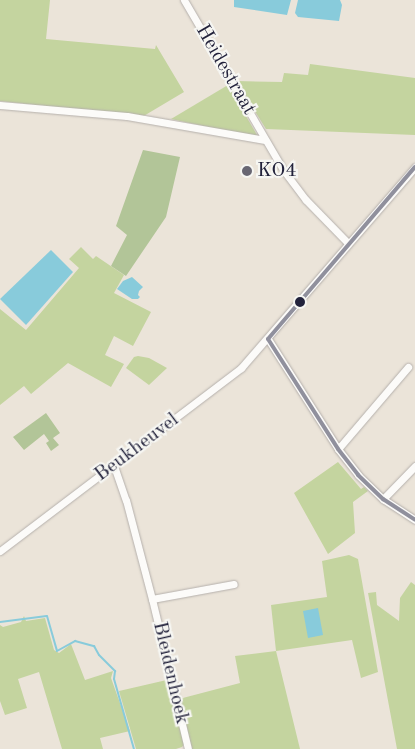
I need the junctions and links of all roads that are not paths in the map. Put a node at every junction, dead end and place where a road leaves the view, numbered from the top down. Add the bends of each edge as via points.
1 (184, 0) edge
2 (0, 105) edge
3 (265, 140) junction
4 (415, 167) edge
5 (348, 243) junction
6 (268, 339) junction
7 (408, 367) dead end
8 (338, 449) junction
9 (114, 466) junction
10 (415, 466) edge
11 (383, 499) junction
12 (415, 520) edge
13 (0, 551) edge
14 (234, 584) dead end
15 (152, 599) junction
16 (186, 749) edge

1 - 3 street, Heidestraat
2 - 3 street, Heidestraat via 128,116
3 - 5 street, Heidestraat via 306,200
4 - 5 street, Beukheuvel
5 - 6 street, Beukheuvel
6 - 8 street
6 - 9 street, Beukheuvel via 234,375
7 - 8 street
8 - 11 street via 358,475
9 - 13 street, Beukheuvel
9 - 15 street, Bleidenhoek
10 - 11 street
11 - 12 street
14 - 15 street, Bleidenhoek
15 - 16 street, Bleidenhoek

